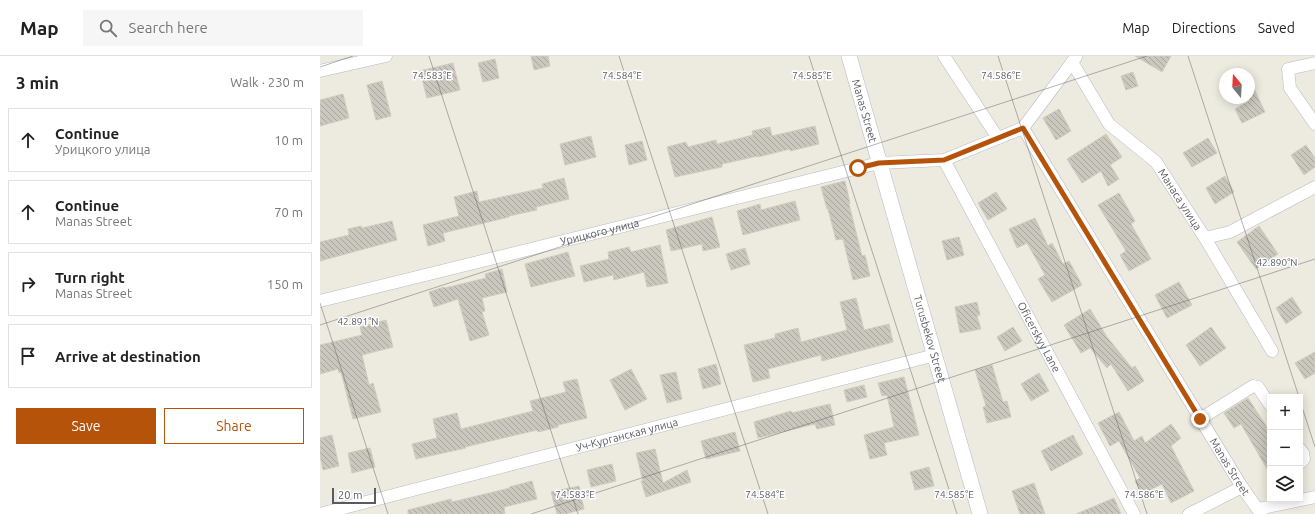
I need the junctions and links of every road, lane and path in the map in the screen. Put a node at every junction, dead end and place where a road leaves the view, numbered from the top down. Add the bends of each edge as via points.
1 (386, 56) edge
2 (850, 56) edge
3 (944, 56) edge
4 (1074, 59) edge
5 (1315, 63) edge
6 (320, 72) edge
7 (1315, 124) edge
8 (1023, 128) junction
9 (998, 138) junction
10 (944, 160) junction
11 (879, 163) junction
12 (1315, 187) edge
13 (1205, 238) junction
14 (320, 301) edge
15 (1272, 351) dead end
16 (935, 355) junction
17 (1267, 400) edge
18 (1200, 419) junction
19 (1242, 487) junction
20 (1315, 497) edge
21 (1260, 512) edge
22 (320, 513) edge
23 (980, 514) edge
24 (1134, 514) edge
25 (1189, 514) edge

1 - 6 street
2 - 11 street, Manas Street
3 - 9 street
4 - 8 street, Манаса улица
4 - 13 street, Манаса улица via 1109,124 1156,162
5 - 7 street via 1288,69 1290,88
8 - 9 street
8 - 18 street, Manas Street
9 - 10 street
10 - 11 street
10 - 24 street, Oficerskyy Lane
11 - 14 street, Урицкого улица
11 - 16 street, Turusbekov Street
12 - 13 street via 1230,232
13 - 15 street, Манаса улица
16 - 22 street, Уч-Курганская улица
16 - 23 street, Turusbekov Street
17 - 18 street via 1258,387 1253,386
18 - 19 street, Manas Street
19 - 21 street, Manas Street
19 - 25 street
20 - 21 street

